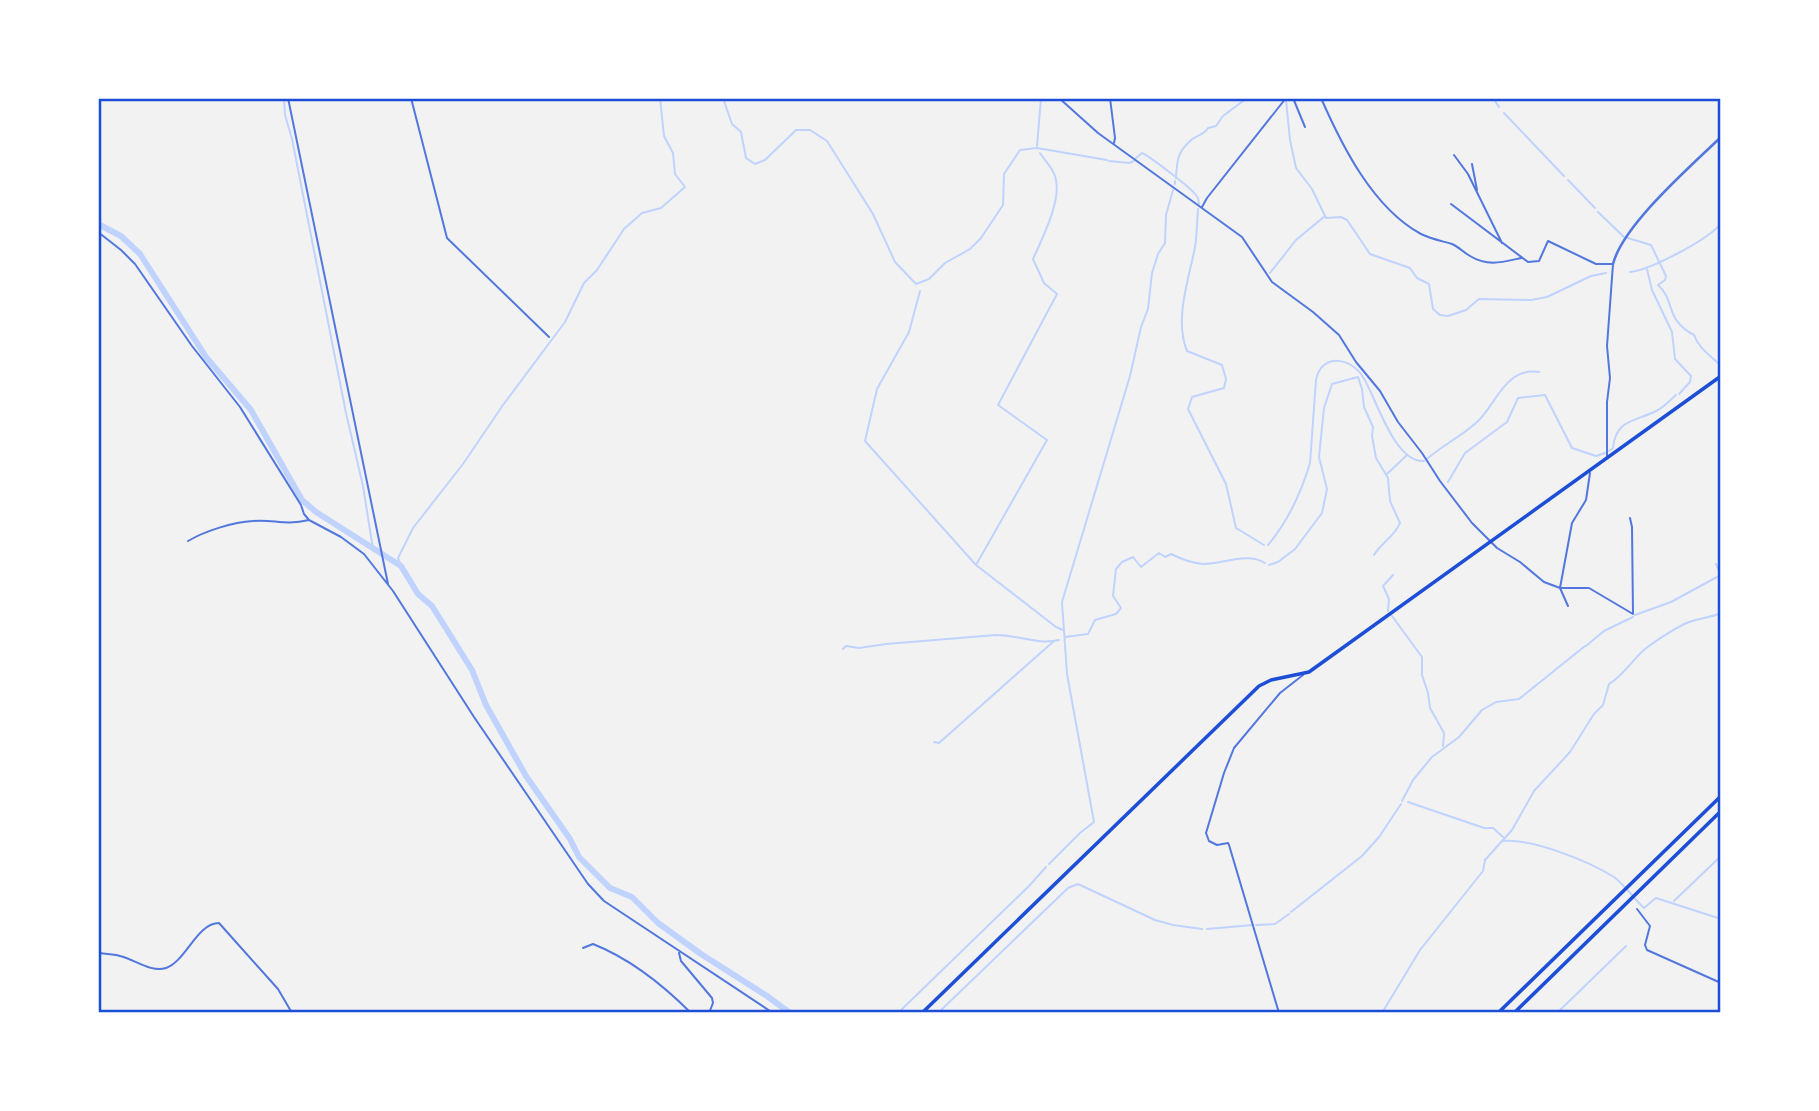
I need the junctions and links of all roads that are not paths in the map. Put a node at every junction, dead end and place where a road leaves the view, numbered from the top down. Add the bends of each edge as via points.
1 (288, 98) edge
2 (411, 98) edge
3 (1059, 98) edge
4 (1110, 98) edge
5 (1286, 98) edge
6 (1293, 98) edge
7 (1321, 98) edge
8 (1305, 127) dead end
9 (1721, 137) edge
10 (1113, 144) junction
11 (1454, 155) dead end
12 (1472, 164) dead end
13 (1478, 195) junction
14 (1451, 204) dead end
15 (1201, 208) junction
16 (98, 233) edge
17 (1503, 245) junction
18 (1522, 258) junction
19 (1613, 264) junction
20 (549, 337) dead end
21 (1721, 376) edge
22 (1607, 456) junction
23 (1590, 469) junction
24 (1630, 518) dead end
25 (309, 520) junction
26 (188, 541) dead end
27 (1491, 541) junction
28 (388, 585) junction
29 (1560, 588) junction
30 (1568, 606) dead end
31 (1303, 674) junction
32 (1721, 796) edge
33 (1721, 811) edge
34 (1637, 909) dead end
35 (583, 948) dead end
36 (680, 952) junction
37 (98, 953) edge
38 (1721, 983) edge
39 (292, 1013) edge
40 (691, 1013) edge
41 (709, 1013) edge
42 (773, 1013) edge
43 (922, 1013) edge
44 (1279, 1013) edge
45 (1498, 1013) edge
46 (1514, 1013) edge

1 - 28 street
2 - 20 street via 447,238
3 - 10 street
4 - 10 street
5 - 15 street
6 - 8 street
7 - 18 street via 1346,154 1407,224 1473,258 1499,264
9 - 19 street via 1643,217 1619,246
10 - 15 street
11 - 13 street
12 - 13 street
13 - 17 street
14 - 17 street
15 - 27 street via 1242,237 1272,282 1339,335 1440,481
16 - 25 street via 135,264 240,407
17 - 18 street
18 - 19 street via 1539,261 1548,241 1596,264
19 - 22 street via 1606,346 1610,378
21 - 22 main road
22 - 23 main road
23 - 27 main road
23 - 29 street via 1586,500 1572,523
24 - 29 street via 1633,614 1589,588
25 - 26 street via 286,524 246,521
25 - 28 street via 364,554
27 - 29 street via 1544,582
27 - 31 main road
28 - 36 street via 588,884 604,901
29 - 30 street
31 - 43 main road via 1259,686
31 - 44 street via 1234,748 1206,833 1213,844 1229,845
32 - 45 main road
33 - 46 main road
34 - 38 street via 1649,923 1646,948
35 - 40 street via 593,944 616,954 667,989
36 - 41 street via 681,961 712,998
36 - 42 street
37 - 39 street via 164,969 208,926 219,923 278,989

